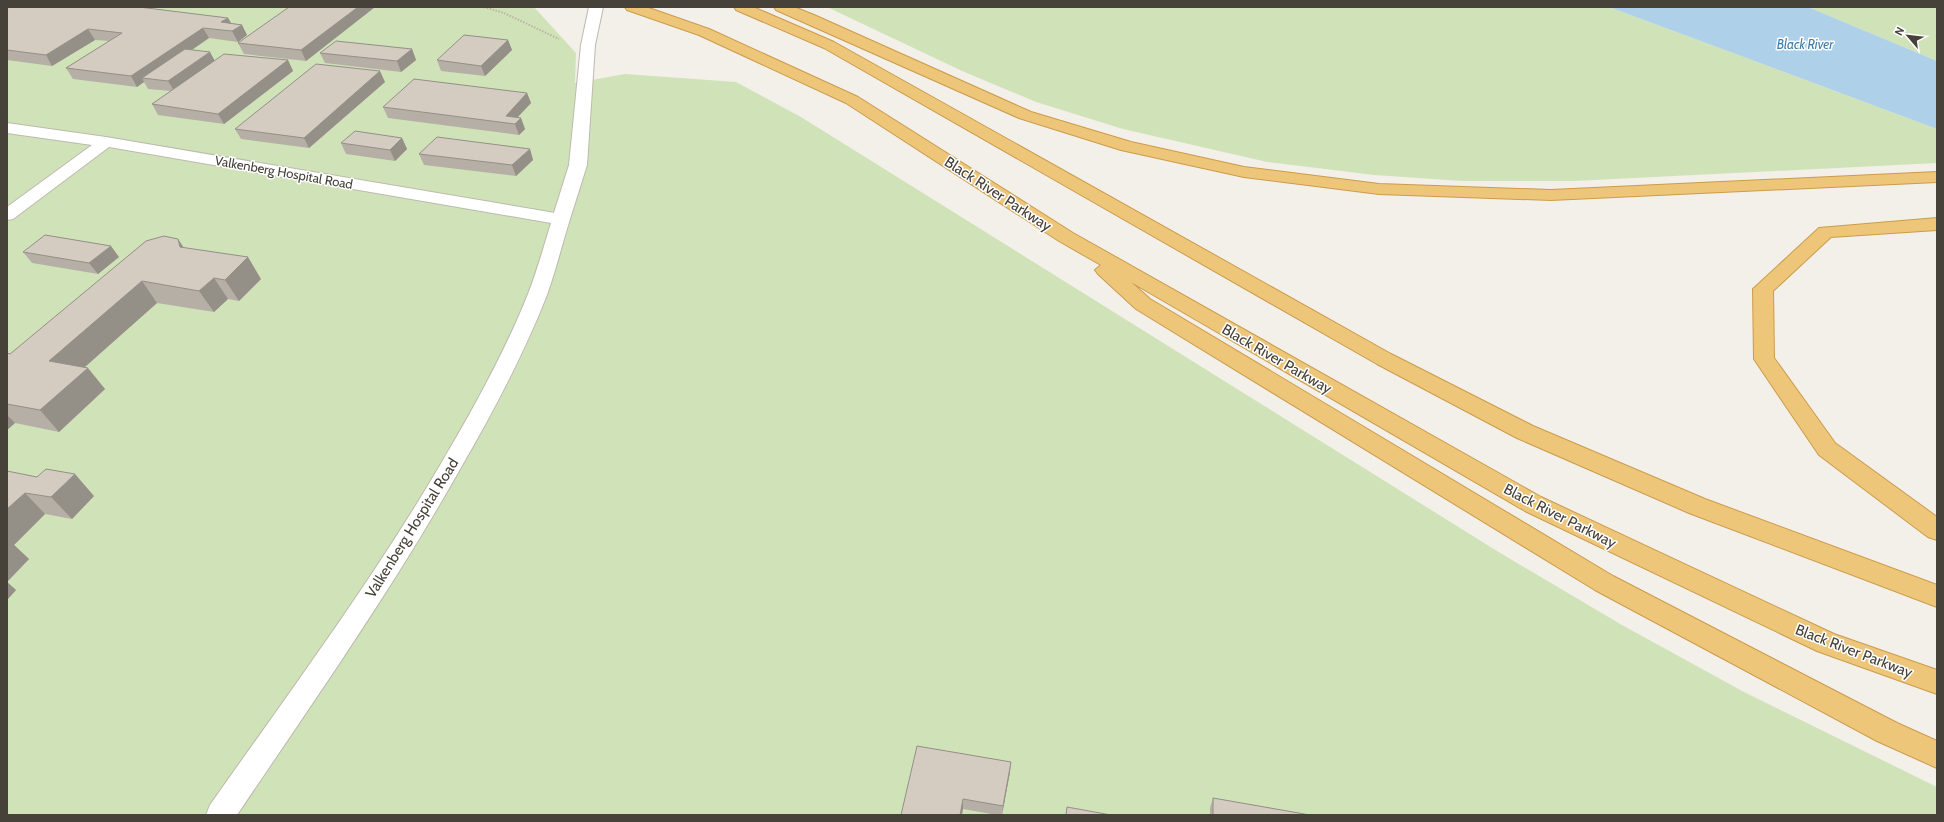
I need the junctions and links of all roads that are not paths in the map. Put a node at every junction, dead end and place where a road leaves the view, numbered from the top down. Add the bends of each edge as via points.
1 (596, 7) edge
2 (632, 7) edge
3 (741, 7) edge
4 (781, 7) edge
5 (7, 128) edge
6 (106, 142) junction
7 (1937, 177) edge
8 (7, 215) edge
9 (561, 219) junction
10 (1937, 224) edge
11 (1066, 237) junction
12 (1937, 530) edge
13 (1937, 596) edge
14 (1937, 682) edge
15 (1937, 755) edge
16 (220, 815) edge

1 - 9 street, Valkenberg Hospital Road via 588,45 578,165
2 - 11 highway, Black River Parkway via 704,32 852,100
3 - 13 highway via 830,45 1384,360 1525,432 1697,506
4 - 7 highway via 1025,115 1127,146 1244,172 1379,189 1551,195
5 - 6 lane, Valkenberg Hospital Road
6 - 8 lane
6 - 9 lane, Valkenberg Hospital Road
9 - 16 lane, Valkenberg Hospital Road via 534,304 482,413 402,549
10 - 12 highway via 1826,232 1763,288 1764,358 1827,449
11 - 14 highway, Black River Parkway via 1532,504 1826,643
11 - 15 highway via 1143,304 1604,583 1887,732

